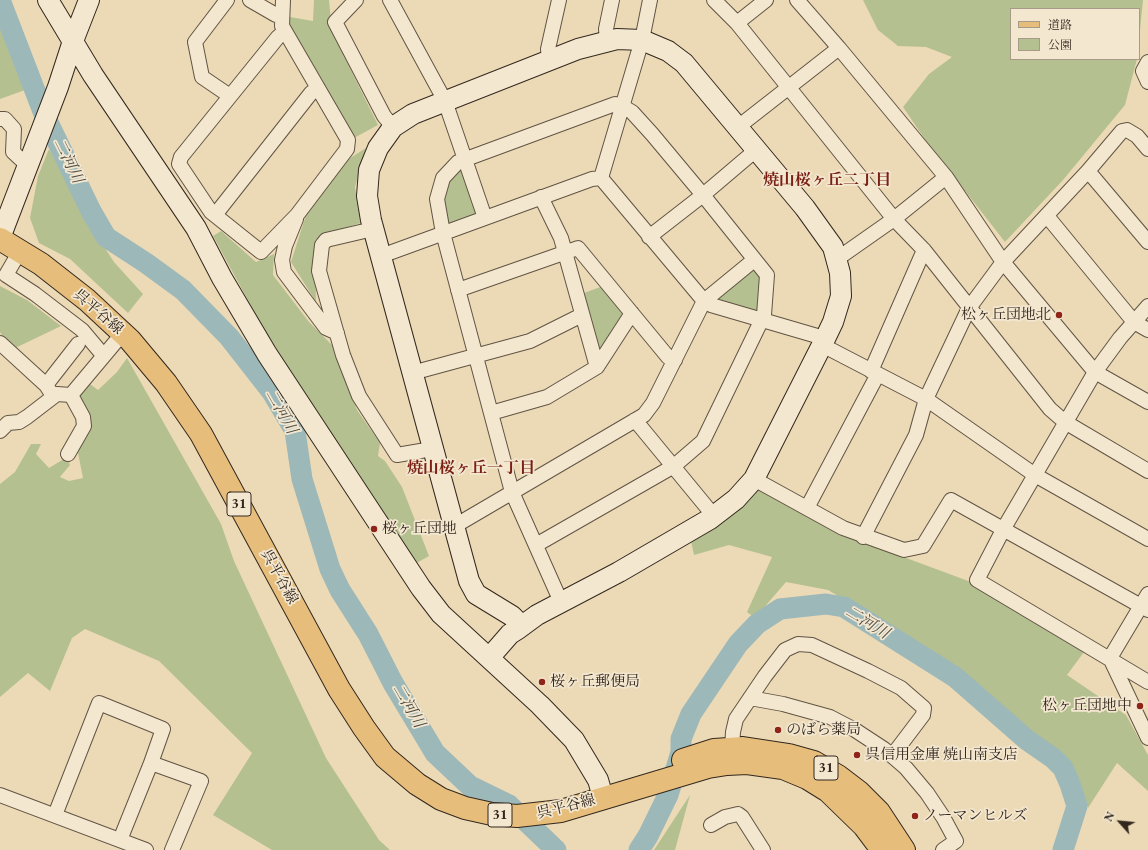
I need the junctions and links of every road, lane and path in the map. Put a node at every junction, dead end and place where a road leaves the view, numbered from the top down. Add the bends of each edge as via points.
1 (48, 0) edge
2 (89, 0) edge
3 (227, 0) edge
4 (250, 0) edge
5 (283, 0) edge
6 (356, 0) edge
7 (390, 0) edge
8 (559, 0) edge
9 (612, 0) edge
10 (650, 0) edge
11 (714, 0) edge
12 (766, 0) edge
13 (797, 0) edge
14 (282, 15) junction
15 (738, 23) junction
16 (285, 31) junction
17 (642, 40) junction
18 (73, 41) junction
19 (607, 42) junction
20 (839, 48) junction
21 (548, 61) junction
22 (1148, 62) edge
23 (1148, 82) edge
24 (318, 88) junction
25 (789, 88) junction
26 (230, 96) junction
27 (445, 101) junction
28 (622, 106) junction
29 (0, 119) edge
30 (393, 127) junction
31 (738, 127) junction
32 (1148, 149) edge
33 (756, 150) junction
34 (31, 157) junction
35 (465, 160) junction
36 (1088, 171) junction
37 (946, 177) junction
38 (601, 178) junction
39 (703, 195) junction
40 (541, 197) junction
41 (215, 214) junction
42 (297, 215) junction
43 (1046, 216) junction
44 (485, 218) junction
45 (894, 219) junction
46 (374, 229) junction
47 (443, 233) junction
48 (649, 237) junction
49 (0, 238) edge
50 (1148, 242) edge
51 (924, 250) junction
52 (20, 251) junction
53 (564, 251) junction
54 (381, 256) junction
55 (837, 259) junction
56 (754, 260) junction
57 (1003, 262) junction
58 (458, 290) junction
59 (704, 302) junction
60 (1148, 306) edge
61 (969, 308) junction
62 (632, 313) junction
63 (582, 315) junction
64 (762, 320) junction
65 (1134, 322) junction
66 (1148, 330) edge
67 (123, 333) junction
68 (337, 333) junction
69 (823, 342) junction
70 (0, 343) edge
71 (78, 344) dead end
72 (103, 355) junction
73 (476, 356) junction
74 (675, 360) junction
75 (597, 367) junction
76 (875, 372) junction
77 (1095, 372) junction
78 (412, 373) junction
79 (50, 390) junction
80 (71, 395) junction
81 (926, 399) junction
82 (1148, 402) edge
83 (491, 413) junction
84 (635, 420) junction
85 (1065, 422) junction
86 (0, 431) edge
87 (432, 449) junction
88 (68, 454) dead end
89 (674, 466) junction
90 (1148, 470) edge
91 (1035, 475) junction
92 (754, 479) junction
93 (512, 492) junction
94 (807, 508) junction
95 (714, 516) junction
96 (453, 527) junction
97 (1004, 528) junction
98 (863, 536) junction
99 (1148, 539) edge
100 (536, 545) junction
101 (561, 602) junction
102 (1146, 603) edge
103 (522, 626) junction
104 (489, 658) junction
105 (1110, 658) junction
106 (1148, 682) edge
107 (750, 698) junction
108 (1148, 738) edge
109 (718, 755) junction
110 (892, 756) junction
111 (151, 763) junction
112 (0, 795) edge
113 (603, 798) junction
114 (55, 815) junction
115 (711, 825) dead end
116 (120, 840) junction
117 (146, 850) edge
118 (172, 850) edge
119 (763, 850) edge
120 (882, 850) edge
121 (904, 850) edge
122 (943, 850) edge

1 - 18 street
2 - 18 street
3 - 26 street via 194,42 202,77
4 - 14 street via 276,15
5 - 14 street
6 - 30 street via 334,22 384,116
7 - 27 street
8 - 21 street via 548,48
9 - 19 street via 606,30
10 - 17 street
11 - 15 street
12 - 15 street
13 - 20 street
14 - 16 street via 282,26
15 - 25 street
16 - 24 street
16 - 26 street
17 - 19 street via 617,39
17 - 28 street
17 - 31 street via 668,51 684,63
18 - 34 street
18 - 104 street via 196,228 267,354 421,588 441,614
19 - 21 street via 578,49
20 - 25 street
20 - 37 street
21 - 27 street
22 - 23 street via 1143,71
24 - 41 street
24 - 42 street via 348,140 347,149
25 - 31 street
25 - 45 street
26 - 41 street via 181,157 179,164
27 - 30 street via 413,114
27 - 35 street
28 - 35 street via 615,104
28 - 38 street
28 - 39 street via 632,112
29 - 34 street via 4,119 14,129 13,152
30 - 46 street via 378,148 369,170 366,196
31 - 33 street
32 - 36 street via 1137,136 1122,130
33 - 39 street
33 - 55 street via 805,208 833,247
34 - 49 street
35 - 44 street
35 - 47 street via 450,168 439,188 437,199
36 - 43 street
36 - 50 street
37 - 45 street
37 - 57 street
38 - 40 street
38 - 48 street
39 - 48 street
39 - 56 street
40 - 44 street
40 - 53 street via 561,238
41 - 42 street via 261,252
42 - 68 street via 285,246 282,260 284,272 326,328
43 - 57 street
43 - 65 street
44 - 47 street
45 - 51 street
45 - 55 street
46 - 54 street
46 - 68 street via 326,240 322,245 320,270
47 - 54 street
47 - 58 street
48 - 59 street
49 - 52 main road, 呉平谷線 / 31
51 - 61 street
51 - 76 street
52 - 67 main road, 呉平谷線 / 31 via 87,300
52 - 72 street via 6,275 82,330
53 - 58 street
53 - 62 street via 578,248
53 - 63 street
54 - 78 street
55 - 69 street via 841,296 833,322
56 - 59 street
56 - 64 street via 767,275
57 - 61 street
57 - 77 street
58 - 73 street
59 - 64 street
59 - 74 street
60 - 65 street
61 - 81 street
61 - 85 street via 1050,409
62 - 74 street via 668,357
62 - 75 street
63 - 73 street via 530,341
63 - 75 street
64 - 69 street
64 - 89 street via 703,441
65 - 66 street
65 - 77 street
67 - 72 street
67 - 113 main road, 呉平谷線 / 31 via 166,383 201,434 340,689 364,728 385,757 399,771 442,799 465,808 492,814 517,816 561,811
68 - 87 street via 359,396 396,455
69 - 76 street
69 - 92 street
70 - 79 street
71 - 79 street
72 - 80 street
73 - 78 street
73 - 83 street
74 - 84 street via 653,403 644,415
75 - 83 street via 547,397
76 - 81 street
76 - 94 street
77 - 82 street
77 - 85 street
78 - 87 street
79 - 80 street via 57,394
79 - 86 street via 27,417 19,422 8,423
80 - 88 street via 83,417 84,426
81 - 91 street
81 - 98 street via 916,435
83 - 93 street
84 - 89 street
84 - 93 street
85 - 90 street
85 - 91 street
87 - 96 street
89 - 95 street
89 - 100 street
91 - 97 street
91 - 99 street
92 - 94 street
92 - 95 street via 736,499
93 - 96 street
93 - 100 street
94 - 98 street
95 - 101 street via 619,572
96 - 103 street via 469,582 476,594 512,616
97 - 98 street via 951,500 923,546 904,550
97 - 102 street
97 - 105 street via 978,580
100 - 101 street
101 - 103 street
102 - 105 street
103 - 104 street via 510,634
104 - 113 street via 574,740 598,780
105 - 106 street
105 - 108 street
107 - 109 street
107 - 110 street via 784,704 830,718 855,730
107 - 110 street via 784,650 798,644 812,645 901,688 924,708 923,715
109 - 113 main road, 呉平谷線 / 31 via 640,780
109 - 120 main road, 呉平谷線 / 31 via 727,764 783,768 817,783 845,806
109 - 121 main road, 呉平谷線 / 31 via 743,748 789,755 814,762 859,792 879,812
110 - 122 street via 927,793 943,817 956,841
111 - 114 street via 163,729 99,704
111 - 116 street
111 - 118 street via 201,781
112 - 114 street
114 - 116 street
115 - 119 street via 725,817 738,814
116 - 117 street

